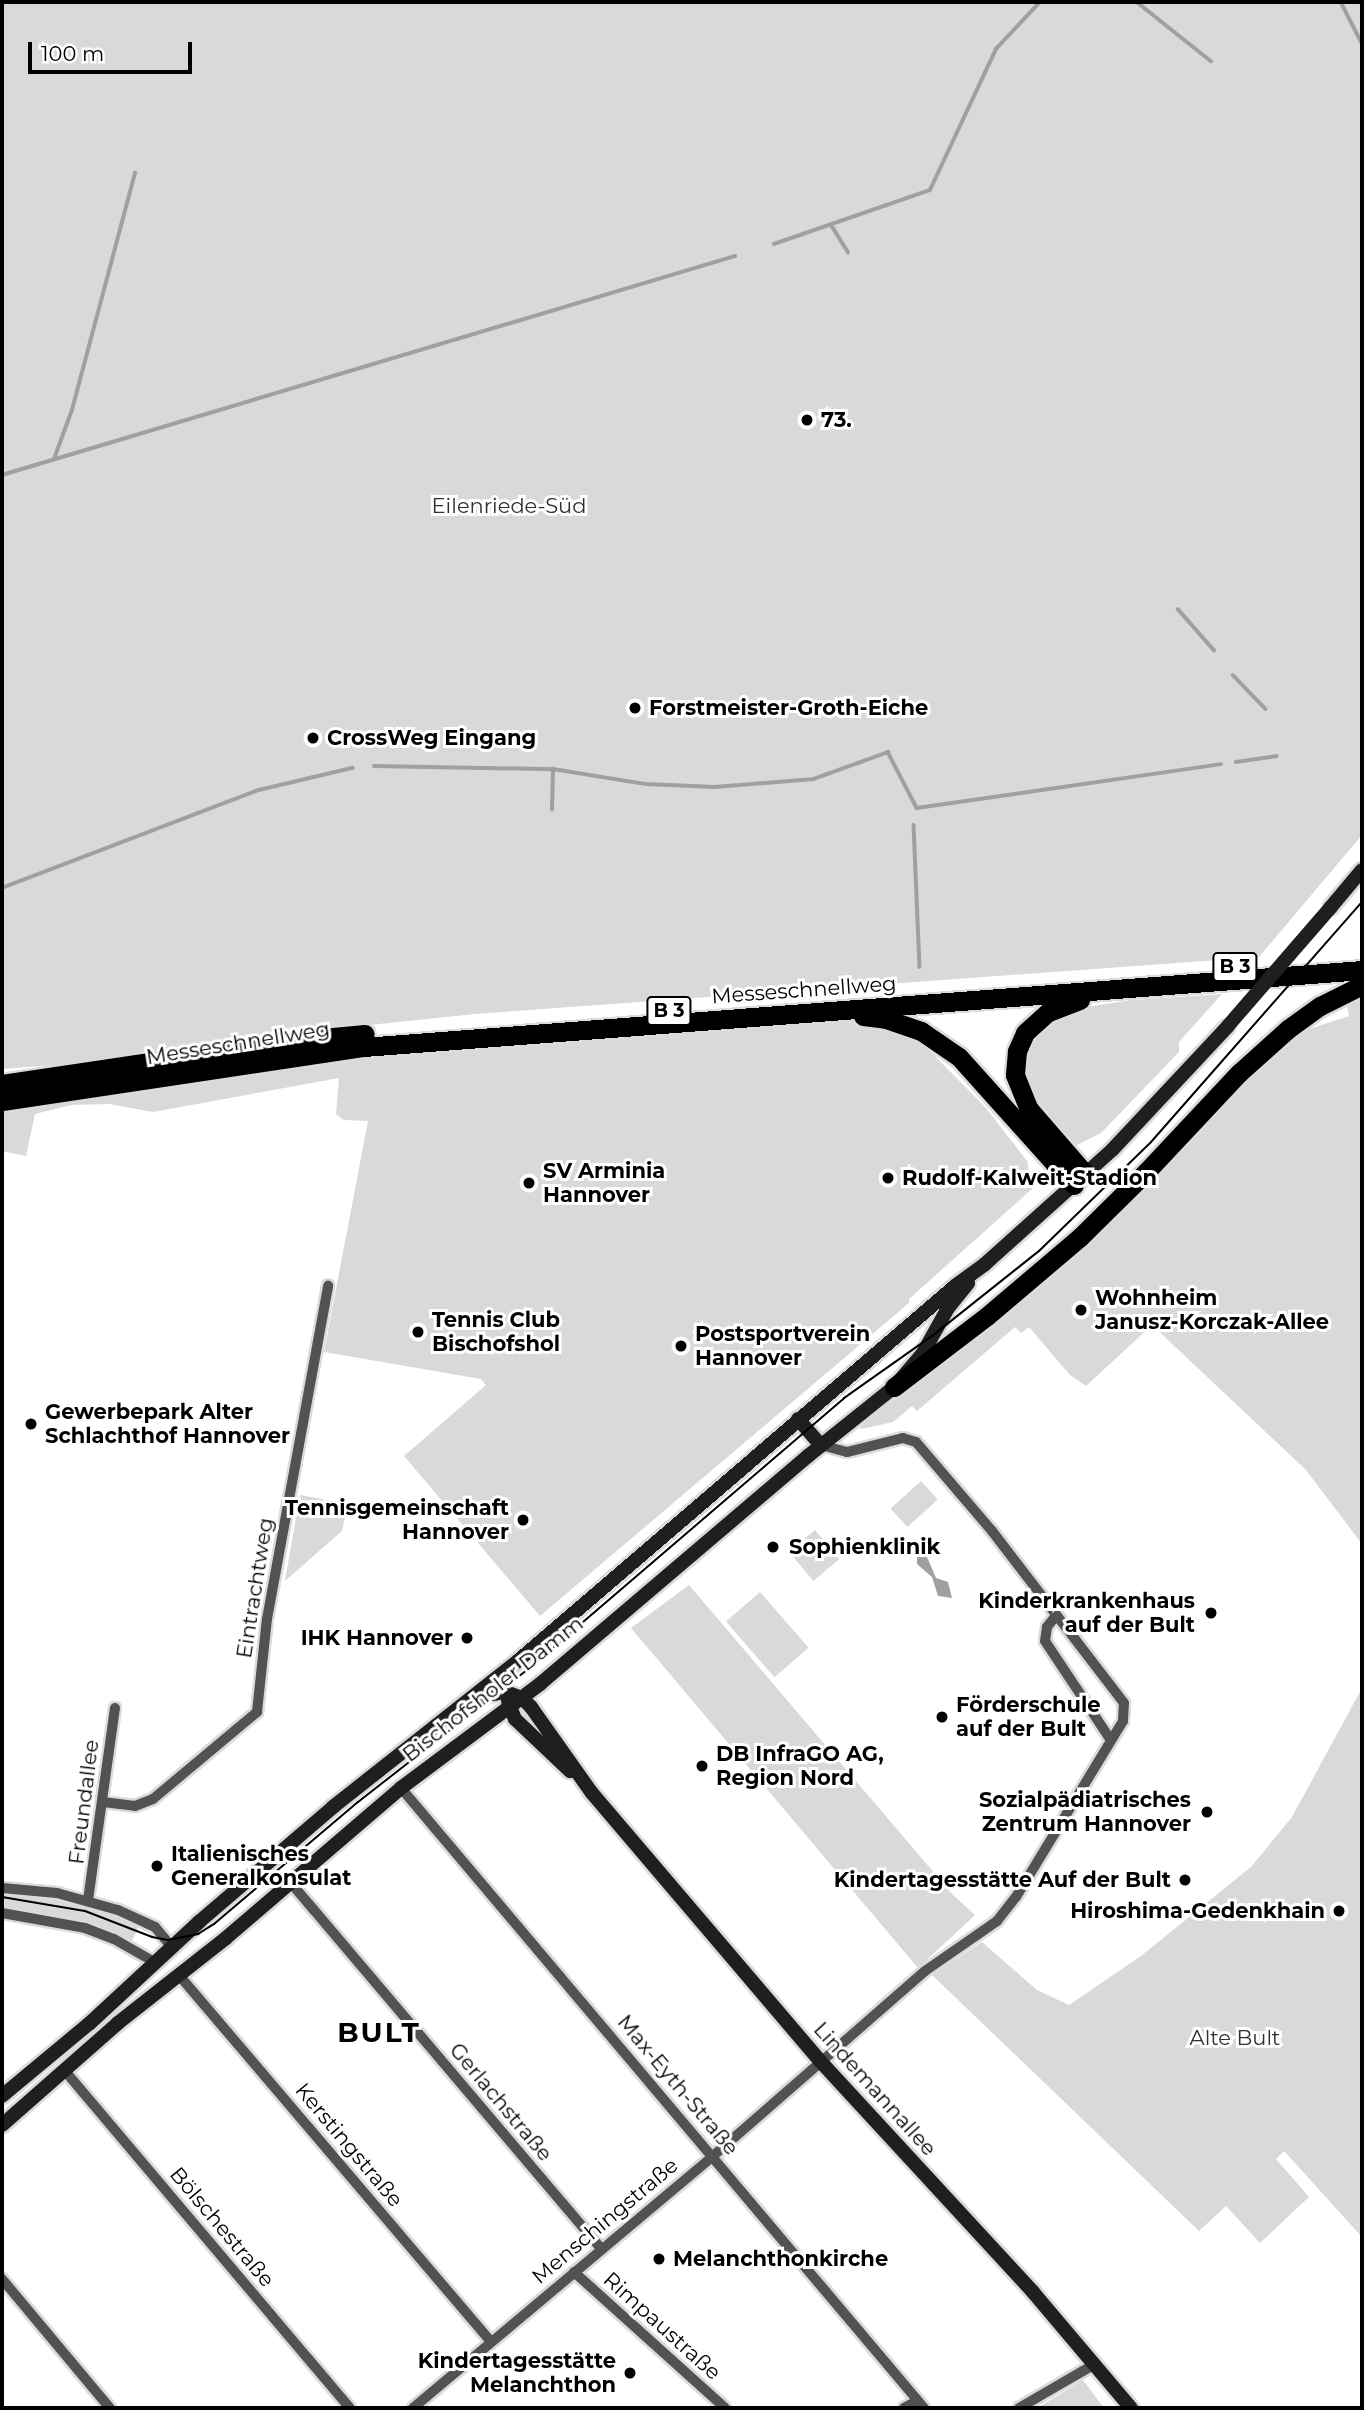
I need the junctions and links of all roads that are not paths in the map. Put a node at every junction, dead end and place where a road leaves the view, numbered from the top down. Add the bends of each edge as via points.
1 (1362, 870) edge
2 (1362, 958) edge
3 (1362, 970) edge
4 (1362, 985) edge
5 (1128, 988) junction
6 (812, 1012) junction
7 (2, 1084) edge
8 (2, 1101) edge
9 (1080, 1180) junction
10 (985, 1264) junction
11 (328, 1286) dead end
12 (894, 1387) junction
13 (799, 1419) junction
14 (821, 1445) junction
15 (1055, 1617) junction
16 (512, 1665) junction
17 (506, 1692) junction
18 (522, 1698) junction
19 (470, 1699) junction
20 (115, 1708) dead end
21 (509, 1708) junction
22 (1110, 1739) junction
23 (401, 1788) junction
24 (592, 1793) junction
25 (103, 1802) junction
26 (290, 1883) junction
27 (2, 1888) edge
28 (88, 1900) junction
29 (2, 1913) edge
30 (172, 1947) junction
31 (156, 1963) junction
32 (178, 1974) junction
33 (820, 2061) junction
34 (65, 2071) junction
35 (2, 2096) edge
36 (2, 2125) edge
37 (713, 2156) junction
38 (601, 2249) junction
39 (574, 2272) junction
40 (2, 2279) edge
41 (490, 2341) junction
42 (1095, 2364) junction
43 (921, 2404) edge
44 (110, 2408) edge
45 (350, 2408) edge
46 (413, 2408) edge
47 (725, 2408) edge
48 (904, 2408) edge
49 (1018, 2408) edge
50 (1131, 2408) edge

1 - 9 main road, Bischofsholer Damm, bridge via 1153,1109
2 - 7 highway, Messeschnellweg / B 3 via 331,1037
3 - 5 highway, Messeschnellweg / B 3
4 - 12 highway via 1320,1006 1289,1029 1239,1073 1080,1237 978,1324
5 - 6 highway, Messeschnellweg / B 3
5 - 9 highway via 1059,1006 1025,1033 1017,1051 1015,1075 1021,1096
6 - 8 highway, Messeschnellweg / B 3 via 364,1047
6 - 9 highway via 886,1019 936,1040 980,1077
9 - 10 main road, Bischofsholer Damm
10 - 12 main road, Bischofsholer Damm via 948,1308 923,1353
10 - 13 main road, Bischofsholer Damm
11 - 25 street, Eintrachtweg via 267,1619 257,1712 153,1799 135,1806
12 - 14 main road, Bischofsholer Damm
13 - 14 main road
13 - 16 main road, Bischofsholer Damm
14 - 15 street, Menschingstraße via 847,1452 904,1438 916,1442 992,1531
14 - 18 main road, Bischofsholer Damm
15 - 22 street via 1047,1627 1045,1641
15 - 22 street, Menschingstraße via 1124,1703 1123,1721
16 - 17 main road
16 - 19 main road, Bischofsholer Damm
17 - 18 main road
17 - 19 main road
17 - 21 main road
18 - 21 main road, Bischofsholer Damm
18 - 24 main road, Lindemannallee
19 - 30 main road, Bischofsholer Damm via 333,1807
20 - 25 street, Freundallee
21 - 23 main road, Bischofsholer Damm
21 - 24 main road, Lindemannallee
22 - 33 street, Menschingstraße via 1016,1897 996,1921 925,1971
23 - 26 main road, Bischofsholer Damm
23 - 37 street, Max-Eyth-Straße
24 - 33 main road, Lindemannallee
25 - 28 street, Freundallee
26 - 32 main road, Bischofsholer Damm
26 - 38 street, Gerlachstraße
27 - 28 street, Freundallee
28 - 30 street, Freundallee via 147,1923
29 - 31 street via 85,1928
30 - 31 main road, Bischofsholer Damm
30 - 32 main road
31 - 32 main road
31 - 35 main road, Bischofsholer Damm
32 - 34 main road, Bischofsholer Damm
32 - 41 street, Kerstingstraße
33 - 37 street, Menschingstraße
33 - 42 main road, Lindemannallee
34 - 36 main road, Bischofsholer Damm
34 - 45 street, Bölschestraße
37 - 38 street, Menschingstraße
37 - 43 street, Max-Eyth-Straße
38 - 39 street, Menschingstraße
39 - 41 street, Menschingstraße
39 - 47 street, Rimpaustraße
40 - 44 street
41 - 46 street, Menschingstraße
42 - 49 street
42 - 50 main road, Lindemannallee
43 - 48 street

